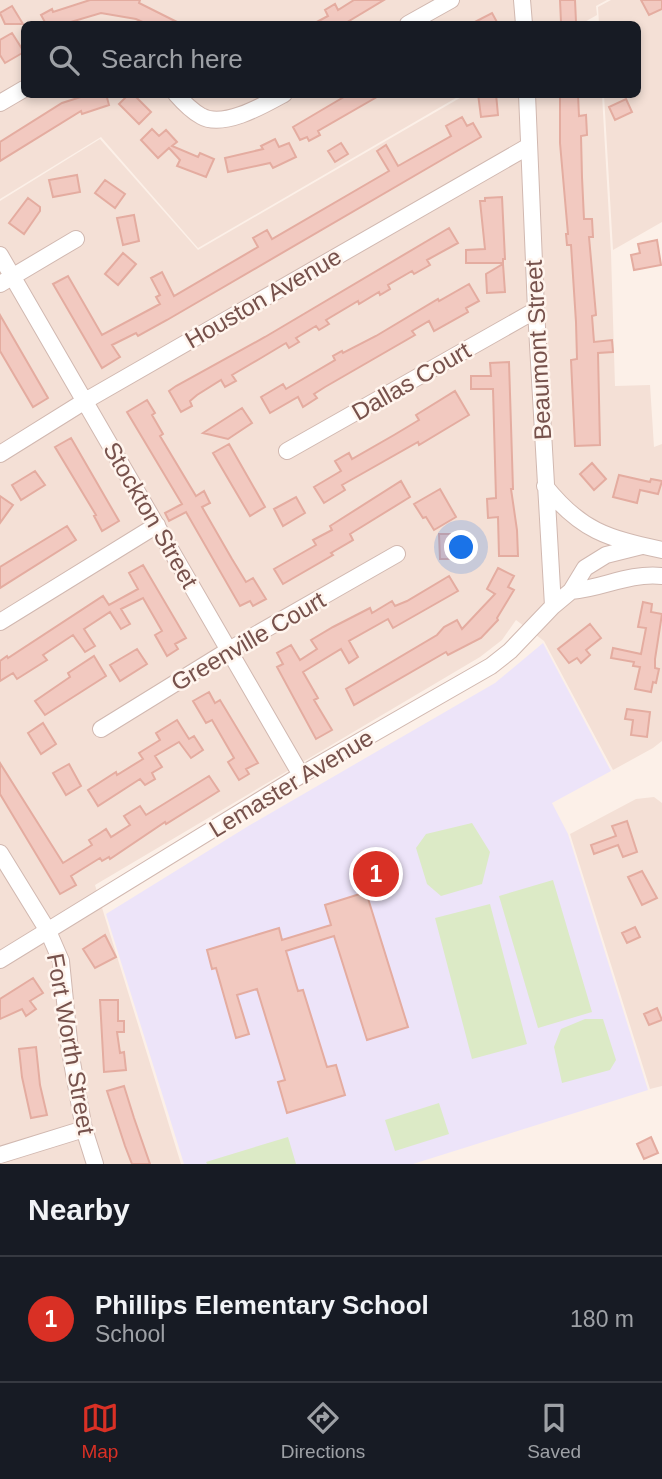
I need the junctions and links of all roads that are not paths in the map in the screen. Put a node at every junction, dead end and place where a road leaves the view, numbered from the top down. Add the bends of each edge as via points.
1 (451, 0) edge
2 (523, 0) edge
3 (413, 21) edge
4 (524, 21) edge
5 (21, 91) edge
6 (180, 98) edge
7 (277, 98) edge
8 (527, 98) edge
9 (0, 103) edge
10 (528, 146) junction
11 (76, 239) dead end
12 (0, 255) edge
13 (6, 280) edge
14 (536, 310) junction
15 (85, 401) junction
16 (287, 451) dead end
17 (0, 454) edge
18 (545, 486) junction
19 (157, 524) junction
20 (642, 546) junction
21 (662, 550) edge
22 (397, 554) dead end
23 (662, 576) edge
24 (571, 591) junction
25 (552, 606) junction
26 (0, 622) edge
27 (229, 650) junction
28 (101, 729) dead end
29 (301, 775) junction
30 (0, 853) edge
31 (48, 931) junction
32 (0, 960) edge
33 (84, 1129) junction
34 (0, 1155) edge
35 (95, 1164) edge

1 - 3 street
2 - 4 street
5 - 9 street
6 - 7 street via 203,118 232,119
8 - 10 street, Beaumont Street
10 - 14 street, Beaumont Street
10 - 15 street, Houston Avenue
11 - 13 street
12 - 13 street, Stockton Street
13 - 15 street, Stockton Street
14 - 16 street, Dallas Court
14 - 18 street, Beaumont Street
15 - 17 street, Houston Avenue
15 - 19 street, Stockton Street
18 - 20 street, Lemaster Avenue via 588,527
18 - 25 street, Beaumont Street
19 - 26 street
19 - 27 street, Stockton Street
20 - 21 street, Lemaster Avenue
20 - 24 street, Lemaster Avenue via 594,561
22 - 27 street, Greenville Court
23 - 24 street, Lemaster Avenue via 637,575
24 - 25 street, Lemaster Avenue
25 - 29 street, Lemaster Avenue via 491,666
27 - 28 street, Greenville Court
27 - 29 street, Stockton Street
29 - 31 street, Lemaster Avenue
30 - 31 street, Fort Worth Street
31 - 32 street, Lemaster Avenue
31 - 33 street, Fort Worth Street via 61,961
33 - 34 street
33 - 35 street, Fort Worth Street

